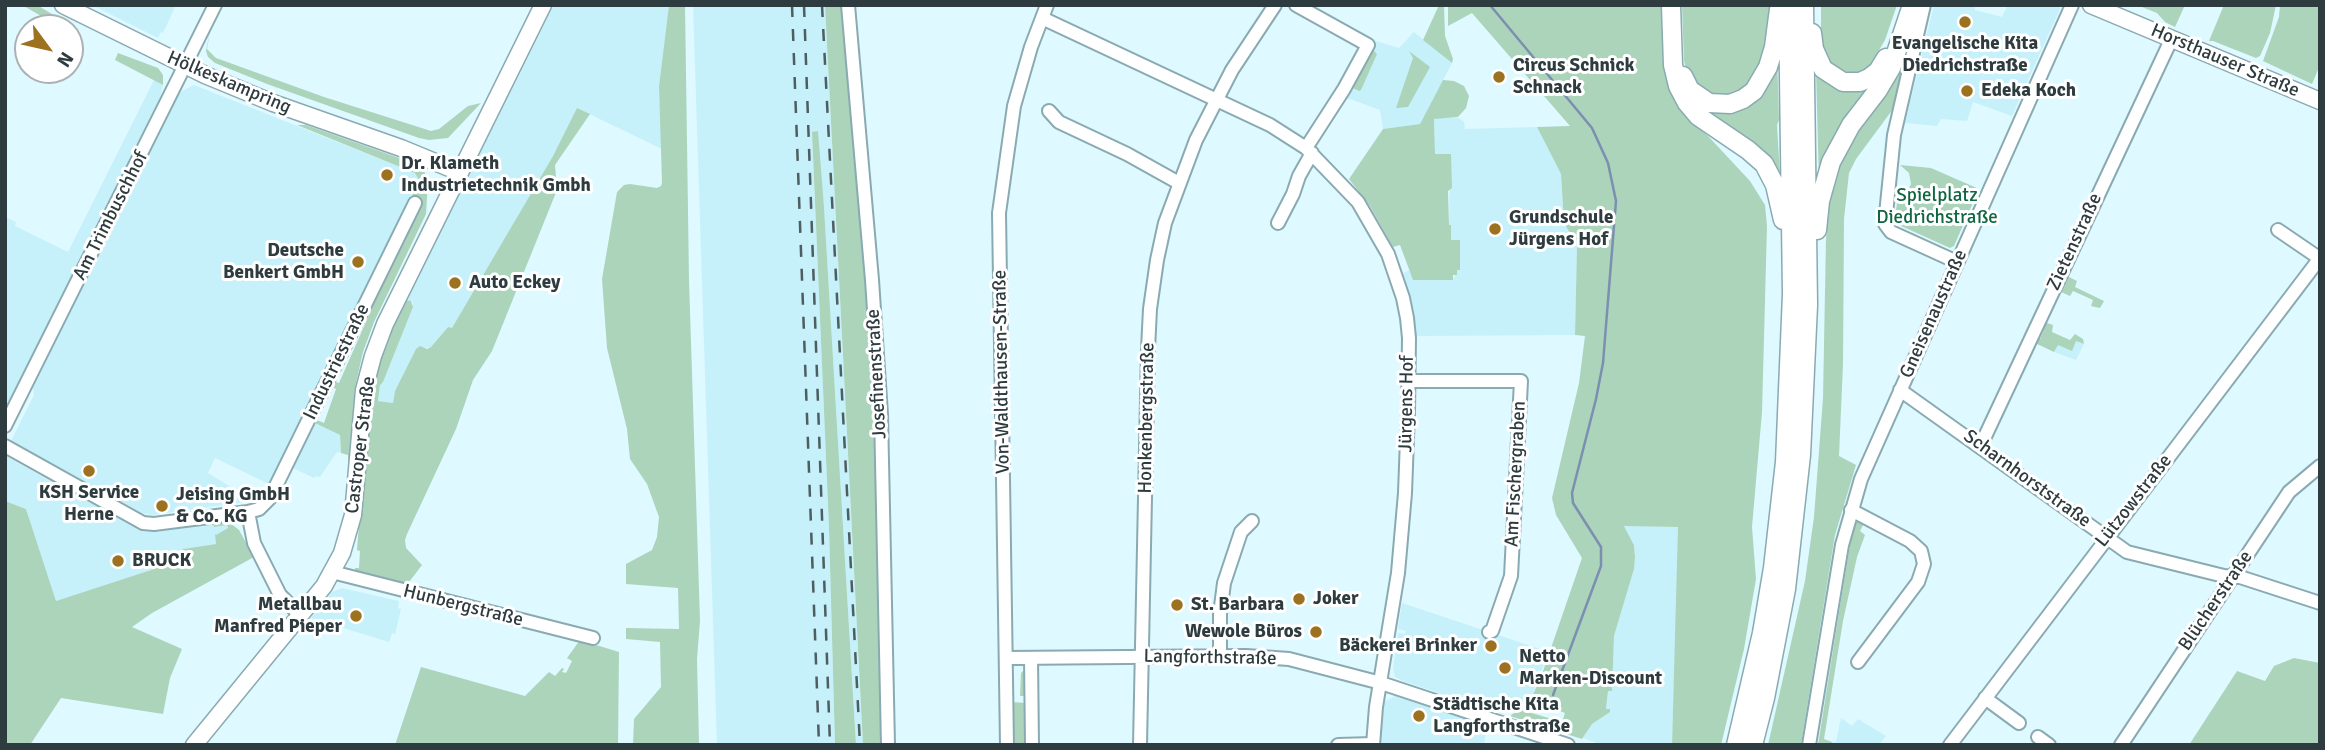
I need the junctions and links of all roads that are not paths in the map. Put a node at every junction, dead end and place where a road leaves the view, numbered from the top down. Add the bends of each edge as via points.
1 (63, 5) edge
2 (215, 5) edge
3 (543, 5) edge
4 (848, 5) edge
5 (1047, 5) edge
6 (1275, 5) edge
7 (1296, 5) edge
8 (1671, 5) edge
9 (1678, 5) edge
10 (1779, 5) edge
11 (1788, 5) edge
12 (1804, 5) edge
13 (1812, 5) edge
14 (1904, 5) edge
15 (1912, 5) edge
16 (1924, 5) edge
17 (2072, 5) edge
18 (2091, 5) edge
19 (1042, 18) junction
20 (2171, 40) junction
21 (185, 66) junction
22 (1215, 100) junction
23 (2320, 101) edge
24 (1049, 111) dead end
25 (401, 148) junction
26 (1309, 150) junction
27 (426, 158) junction
28 (462, 168) junction
29 (1180, 183) junction
30 (446, 199) junction
31 (415, 203) dead end
32 (1278, 223) dead end
33 (2278, 230) dead end
34 (2320, 258) edge
35 (1957, 262) junction
36 (1792, 294) junction
37 (1808, 305) junction
38 (1409, 381) junction
39 (1900, 390) junction
40 (5, 426) edge
41 (1980, 445) junction
42 (5, 446) edge
43 (2320, 466) edge
44 (1851, 510) junction
45 (248, 512) junction
46 (1252, 521) dead end
47 (2106, 537) junction
48 (332, 572) junction
49 (2233, 576) junction
50 (2320, 603) edge
51 (300, 615) junction
52 (1489, 632) dead end
53 (593, 638) dead end
54 (1031, 657) junction
55 (1142, 657) junction
56 (1220, 657) junction
57 (1007, 658) junction
58 (1858, 662) dead end
59 (1381, 683) junction
60 (1985, 698) junction
61 (2020, 723) dead end
62 (1373, 744) edge
63 (194, 745) edge
64 (888, 745) edge
65 (1007, 745) edge
66 (1032, 745) edge
67 (1140, 745) edge
68 (1338, 745) edge
69 (1568, 745) edge
70 (1736, 745) edge
71 (1753, 745) edge
72 (1809, 745) edge
73 (1950, 745) edge
74 (2121, 745) edge

1 - 21 main road, Hölkeskampring
2 - 21 street, Am Trimbuschhof
3 - 28 main road, Castroper Straße
4 - 64 street, Josefinenstraße via 881,414
5 - 19 street, Von-Waldthausen-Straße
6 - 22 street, Honkenbergstraße
7 - 26 street via 1368,45
8 - 36 highway via 1673,65 1687,103 1764,164 1775,185 1782,209 1784,288
9 - 10 highway via 1678,50 1684,80 1709,103 1730,104 1743,99 1761,81 1774,47
11 - 36 highway
12 - 37 highway
13 - 14 highway via 1812,32 1823,69 1851,82 1869,78 1885,62
15 - 37 highway via 1887,74 1831,162 1817,225 1816,286
16 - 35 street via 1894,135 1885,224 1891,232
17 - 35 street, Gneisenaustraße
18 - 20 main road, Horsthauser Straße
19 - 22 street, Jürgens Hof
19 - 57 street, Von-Waldthausen-Straße via 1014,106 999,213
20 - 23 main road, Horsthauser Straße
20 - 41 street, Zietenstraße
21 - 25 main road, Hölkeskampring
21 - 40 street, Am Trimbuschhof
22 - 26 street, Jürgens Hof via 1270,125
22 - 29 street, Honkenbergstraße
24 - 29 street via 1059,122
25 - 27 main road, Hölkeskampring
25 - 28 main road, Hölkeskampring via 428,150
26 - 32 street
26 - 38 street, Jürgens Hof via 1358,202 1388,254 1403,298
27 - 28 main road, Hölkeskampring
27 - 30 main road via 440,177
28 - 30 main road, Castroper Straße
29 - 55 street, Honkenbergstraße via 1162,239 1150,309
30 - 48 main road, Castroper Straße via 384,324 373,356 364,390 351,526
31 - 45 street, Industriestraße via 270,498
33 - 34 street, Lützowstraße
34 - 47 street, Lützowstraße
35 - 39 street, Gneisenaustraße
36 - 70 highway via 1787,436 1777,542 1762,634
37 - 71 highway via 1794,534
38 - 52 street, Am Fischergraben via 1521,381 1511,576
38 - 59 street, Jürgens Hof via 1400,551
39 - 41 street, Scharnhorststraße
39 - 44 street, Gneisenaustraße
41 - 47 street, Scharnhorststraße
42 - 45 street via 144,523
43 - 49 street, Blücherstraße via 2289,492
44 - 58 street via 1910,541 1921,551 1924,564 1918,582
44 - 72 street, Gneisenaustraße
45 - 51 street via 254,543 280,595
46 - 56 street via 1241,532 1224,583
47 - 49 street, Scharnhorststraße via 2127,552
47 - 60 street, Lützowstraße
48 - 51 main road, Castroper Straße
48 - 53 street, Hunbergstraße
49 - 50 street, Scharnhorststraße
49 - 74 street, Blücherstraße
51 - 63 main road, Castroper Straße
54 - 55 street, Langforthstraße
54 - 57 street, Langforthstraße
54 - 66 street
55 - 56 street, Langforthstraße
55 - 67 street, Honkenbergstraße
56 - 59 street, Langforthstraße via 1289,659
57 - 65 street, Von-Waldthausen-Straße
59 - 62 street, Jürgens Hof
59 - 69 street, Langforthstraße
60 - 61 street
60 - 73 street, Lützowstraße
62 - 68 street

